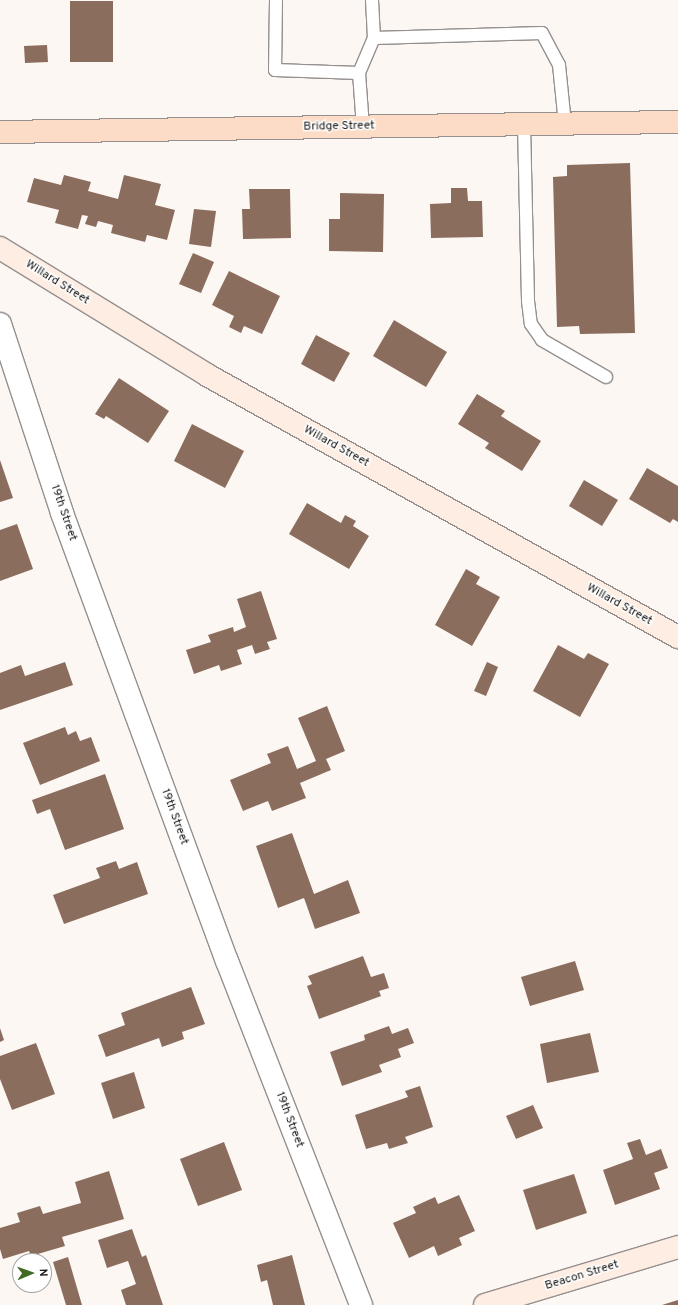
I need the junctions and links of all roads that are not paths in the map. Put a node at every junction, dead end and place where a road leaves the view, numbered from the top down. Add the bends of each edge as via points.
1 (276, 0) edge
2 (372, 0) edge
3 (374, 38) junction
4 (359, 73) junction
5 (678, 122) edge
6 (524, 124) junction
7 (565, 124) junction
8 (363, 127) junction
9 (0, 132) edge
10 (0, 248) edge
11 (0, 324) edge
12 (606, 377) dead end
13 (678, 637) edge
14 (678, 1246) edge
15 (361, 1305) edge
16 (485, 1305) edge

1 - 4 lane via 275,70
2 - 3 lane
3 - 4 lane
3 - 7 lane via 542,33 559,64
4 - 8 lane
5 - 7 main road, Bridge Street
6 - 7 main road, Bridge Street
6 - 8 main road, Bridge Street
6 - 12 lane via 528,301 531,324 542,340
8 - 9 main road, Bridge Street
10 - 13 main road, Willard Street via 206,374
11 - 15 street, 19th Street via 62,513 219,938
14 - 16 main road, Beacon Street

